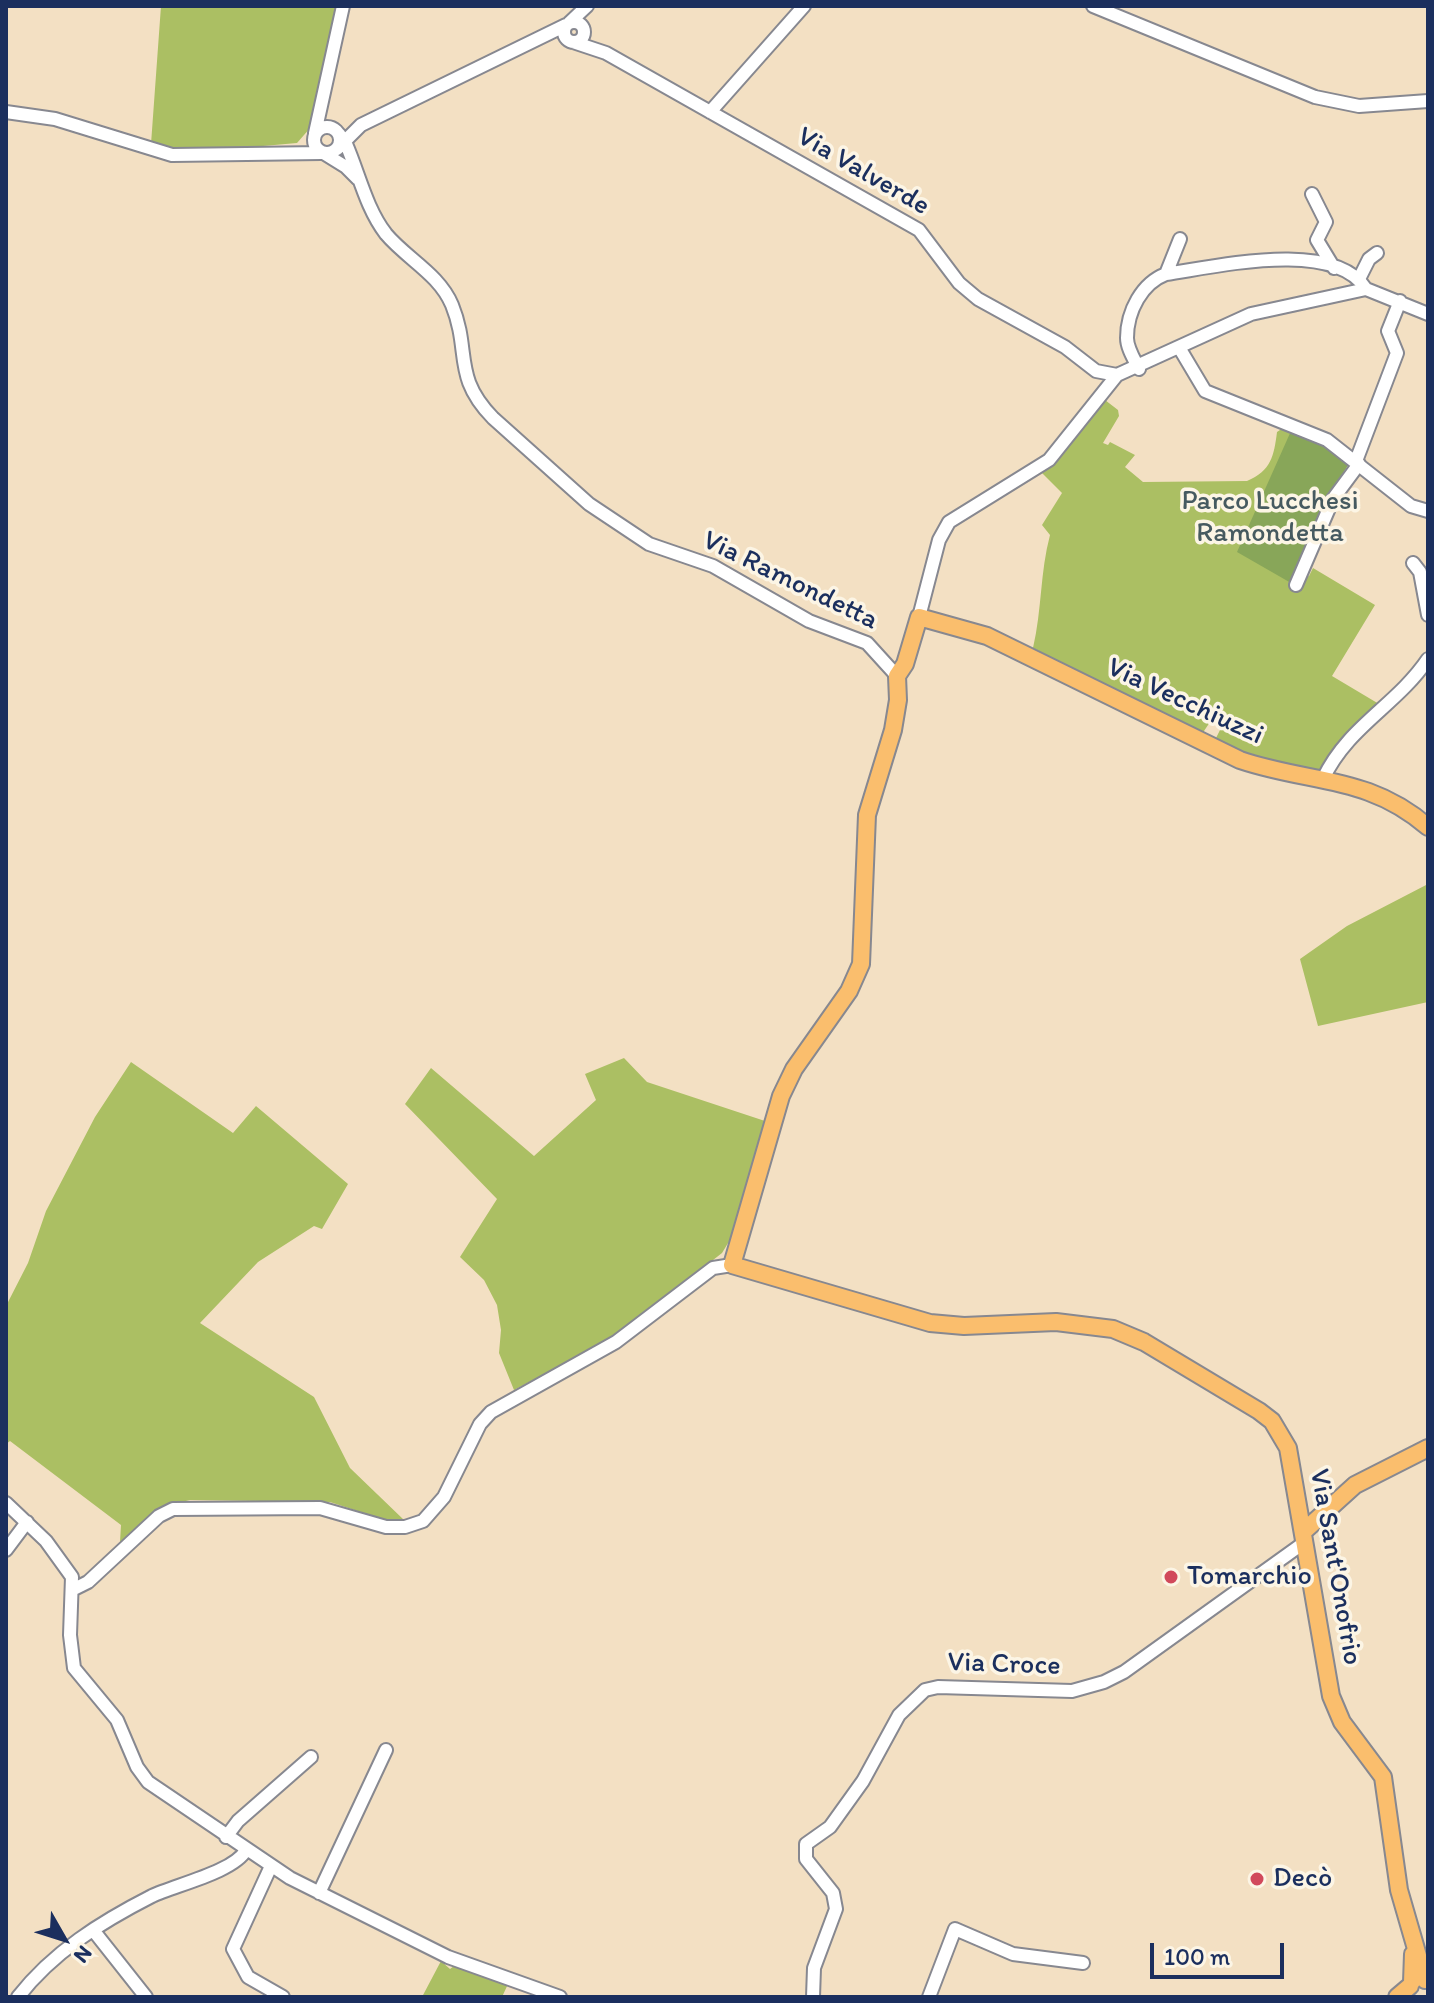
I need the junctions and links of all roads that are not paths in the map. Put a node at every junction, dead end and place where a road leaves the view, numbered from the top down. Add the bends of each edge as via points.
1 (343, 6) edge
2 (590, 6) edge
3 (804, 6) edge
4 (1093, 6) edge
5 (567, 25) junction
6 (584, 30) junction
7 (571, 41) junction
8 (525, 48) junction
9 (606, 53) junction
10 (324, 88) junction
11 (1428, 101) edge
12 (6, 112) edge
13 (710, 112) junction
14 (314, 134) junction
15 (333, 141) junction
16 (285, 151) junction
17 (363, 184) junction
18 (1312, 194) dead end
19 (1180, 239) dead end
20 (1377, 253) dead end
21 (1334, 268) junction
22 (1166, 274) junction
23 (1363, 284) junction
24 (1400, 301) junction
25 (1428, 314) edge
26 (1180, 349) junction
27 (1139, 369) junction
28 (1117, 375) junction
29 (1358, 462) junction
30 (1428, 511) edge
31 (1413, 563) dead end
32 (1296, 585) dead end
33 (1428, 615) edge
34 (919, 617) junction
35 (1428, 659) edge
36 (897, 676) junction
37 (1323, 779) junction
38 (1428, 827) edge
39 (732, 1265) junction
40 (1428, 1448) edge
41 (6, 1503) edge
42 (27, 1522) junction
43 (1304, 1537) junction
44 (6, 1550) edge
45 (74, 1589) junction
46 (386, 1750) dead end
47 (311, 1757) dead end
48 (226, 1837) junction
49 (246, 1850) junction
50 (271, 1866) junction
51 (319, 1893) junction
52 (93, 1930) junction
53 (1083, 1963) dead end
54 (1418, 1978) edge
55 (18, 1997) edge
56 (146, 1997) edge
57 (283, 1997) edge
58 (560, 1997) edge
59 (813, 1997) edge
60 (929, 1997) edge

1 - 10 street
2 - 5 street
2 - 6 street
3 - 13 street
4 - 11 street via 1315,97 1359,106
5 - 6 street via 579,23
5 - 7 street via 565,36
5 - 8 street
6 - 7 street via 581,39
6 - 9 street
7 - 8 street
7 - 9 street
8 - 15 street
9 - 13 street, Via Valverde
10 - 14 street
10 - 15 street via 324,113
12 - 16 street via 55,119 172,155
13 - 28 street, Via Valverde via 919,230 959,283 978,299 1065,347 1096,371
14 - 15 street via 325,127
14 - 15 street via 314,145
14 - 16 street
15 - 16 street
15 - 17 street, Via Ramondetta
15 - 17 street via 346,167
17 - 36 street, Via Ramondetta via 383,229 448,296 458,324 465,377 493,418 589,504 649,544 713,566 809,621 867,643
18 - 21 street via 1326,222 1317,240
19 - 22 street
20 - 23 street via 1369,259
21 - 22 street via 1253,258
21 - 23 street
22 - 27 street via 1145,285 1129,327 1127,339
23 - 24 street
23 - 26 street via 1251,314
24 - 25 street
24 - 29 street via 1388,331 1397,353
26 - 27 street
26 - 29 street via 1205,391 1327,440
27 - 28 street
28 - 34 street, Via Ramondetta via 1049,460 949,522 939,540
29 - 30 street via 1411,506
29 - 32 street via 1333,499
31 - 33 street via 1420,572
34 - 36 main road
34 - 37 main road, Via Vecchiuzzi via 998,641 1240,760
35 - 37 street via 1405,690 1335,753
36 - 39 main road via 893,730 867,815 861,964 781,1096
37 - 38 main road, Via Vecchiuzzi via 1391,799
39 - 43 main road, Via Sant'Onofrio via 930,1323 1085,1324 1144,1342 1272,1421 1288,1448
39 - 45 street via 713,1268 616,1342 491,1412 444,1497 423,1521 386,1527 320,1508 173,1509
40 - 43 main road via 1355,1485
41 - 42 street
42 - 44 street
42 - 45 street via 63,1562
43 - 54 main road, Via Sant'Onofrio via 1335,1708 1387,1787 1394,1864
43 - 59 street, Via Croce via 1113,1679 1064,1692 938,1687 911,1700 863,1781 827,1830 806,1844 806,1859 829,1886 836,1909 814,1968
45 - 48 street via 74,1668 117,1720 148,1782
46 - 51 street
47 - 48 street
48 - 49 street
49 - 50 street
49 - 52 street via 230,1864 151,1897
50 - 51 street
50 - 57 street via 233,1949 248,1977
51 - 58 street via 448,1957
52 - 55 street via 46,1964
52 - 56 street
53 - 60 street via 1013,1954 955,1929

